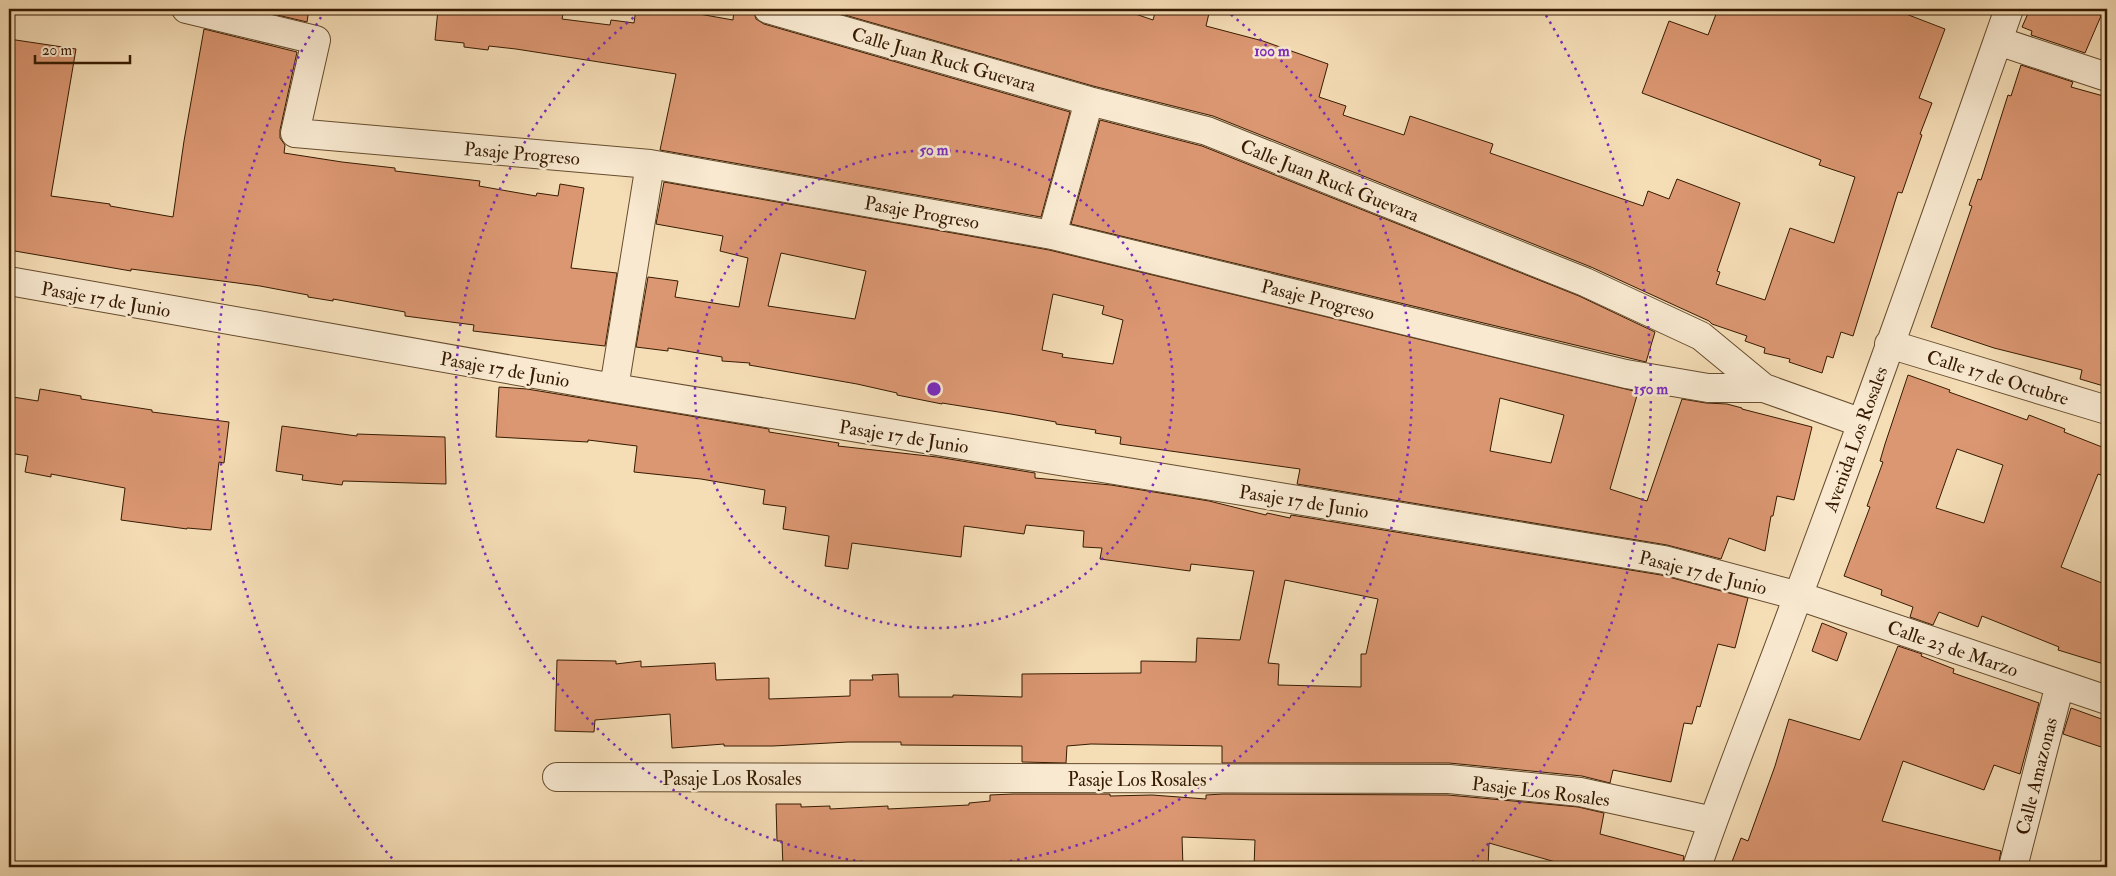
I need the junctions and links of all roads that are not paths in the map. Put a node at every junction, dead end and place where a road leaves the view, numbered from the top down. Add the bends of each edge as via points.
1 (186, 9) edge
2 (768, 9) edge
3 (2009, 9) edge
4 (1998, 40) junction
5 (2107, 78) edge
6 (1089, 101) junction
7 (650, 164) junction
8 (1052, 235) junction
9 (9, 282) edge
10 (1890, 344) junction
11 (614, 388) junction
12 (1764, 388) junction
13 (2107, 410) edge
14 (1862, 423) junction
15 (1798, 596) junction
16 (2060, 684) junction
17 (2107, 700) edge
18 (557, 777) dead end
19 (1713, 821) junction
20 (1697, 867) edge
21 (2013, 867) edge

1 - 7 street, Pasaje Progreso via 316,40 295,133
2 - 6 street, Calle Juan Ruck Guevara
3 - 4 street, Avenida Los Rosales
4 - 5 street
4 - 10 street, Avenida Los Rosales
6 - 8 street
6 - 12 street, Calle Juan Ruck Guevara via 1207,131 1585,282 1701,336
7 - 8 street, Pasaje Progreso
7 - 11 street
8 - 12 street, Pasaje Progreso via 1626,374 1708,388
9 - 11 street, Pasaje 17 de Junio
10 - 13 street, Calle 17 de Octubre
10 - 14 street, Avenida Los Rosales
11 - 15 street, Pasaje 17 de Junio via 1664,560
12 - 14 street, Calle Juan Ruck Guevara
14 - 15 street, Avenida Los Rosales
15 - 16 street, Calle 23 de Marzo
15 - 19 street, Avenida Los Rosales
16 - 17 street, Calle 23 de Marzo
16 - 21 street, Calle Amazonas
18 - 19 street, Pasaje Los Rosales via 1449,779 1580,792
19 - 20 street, Avenida Los Rosales

